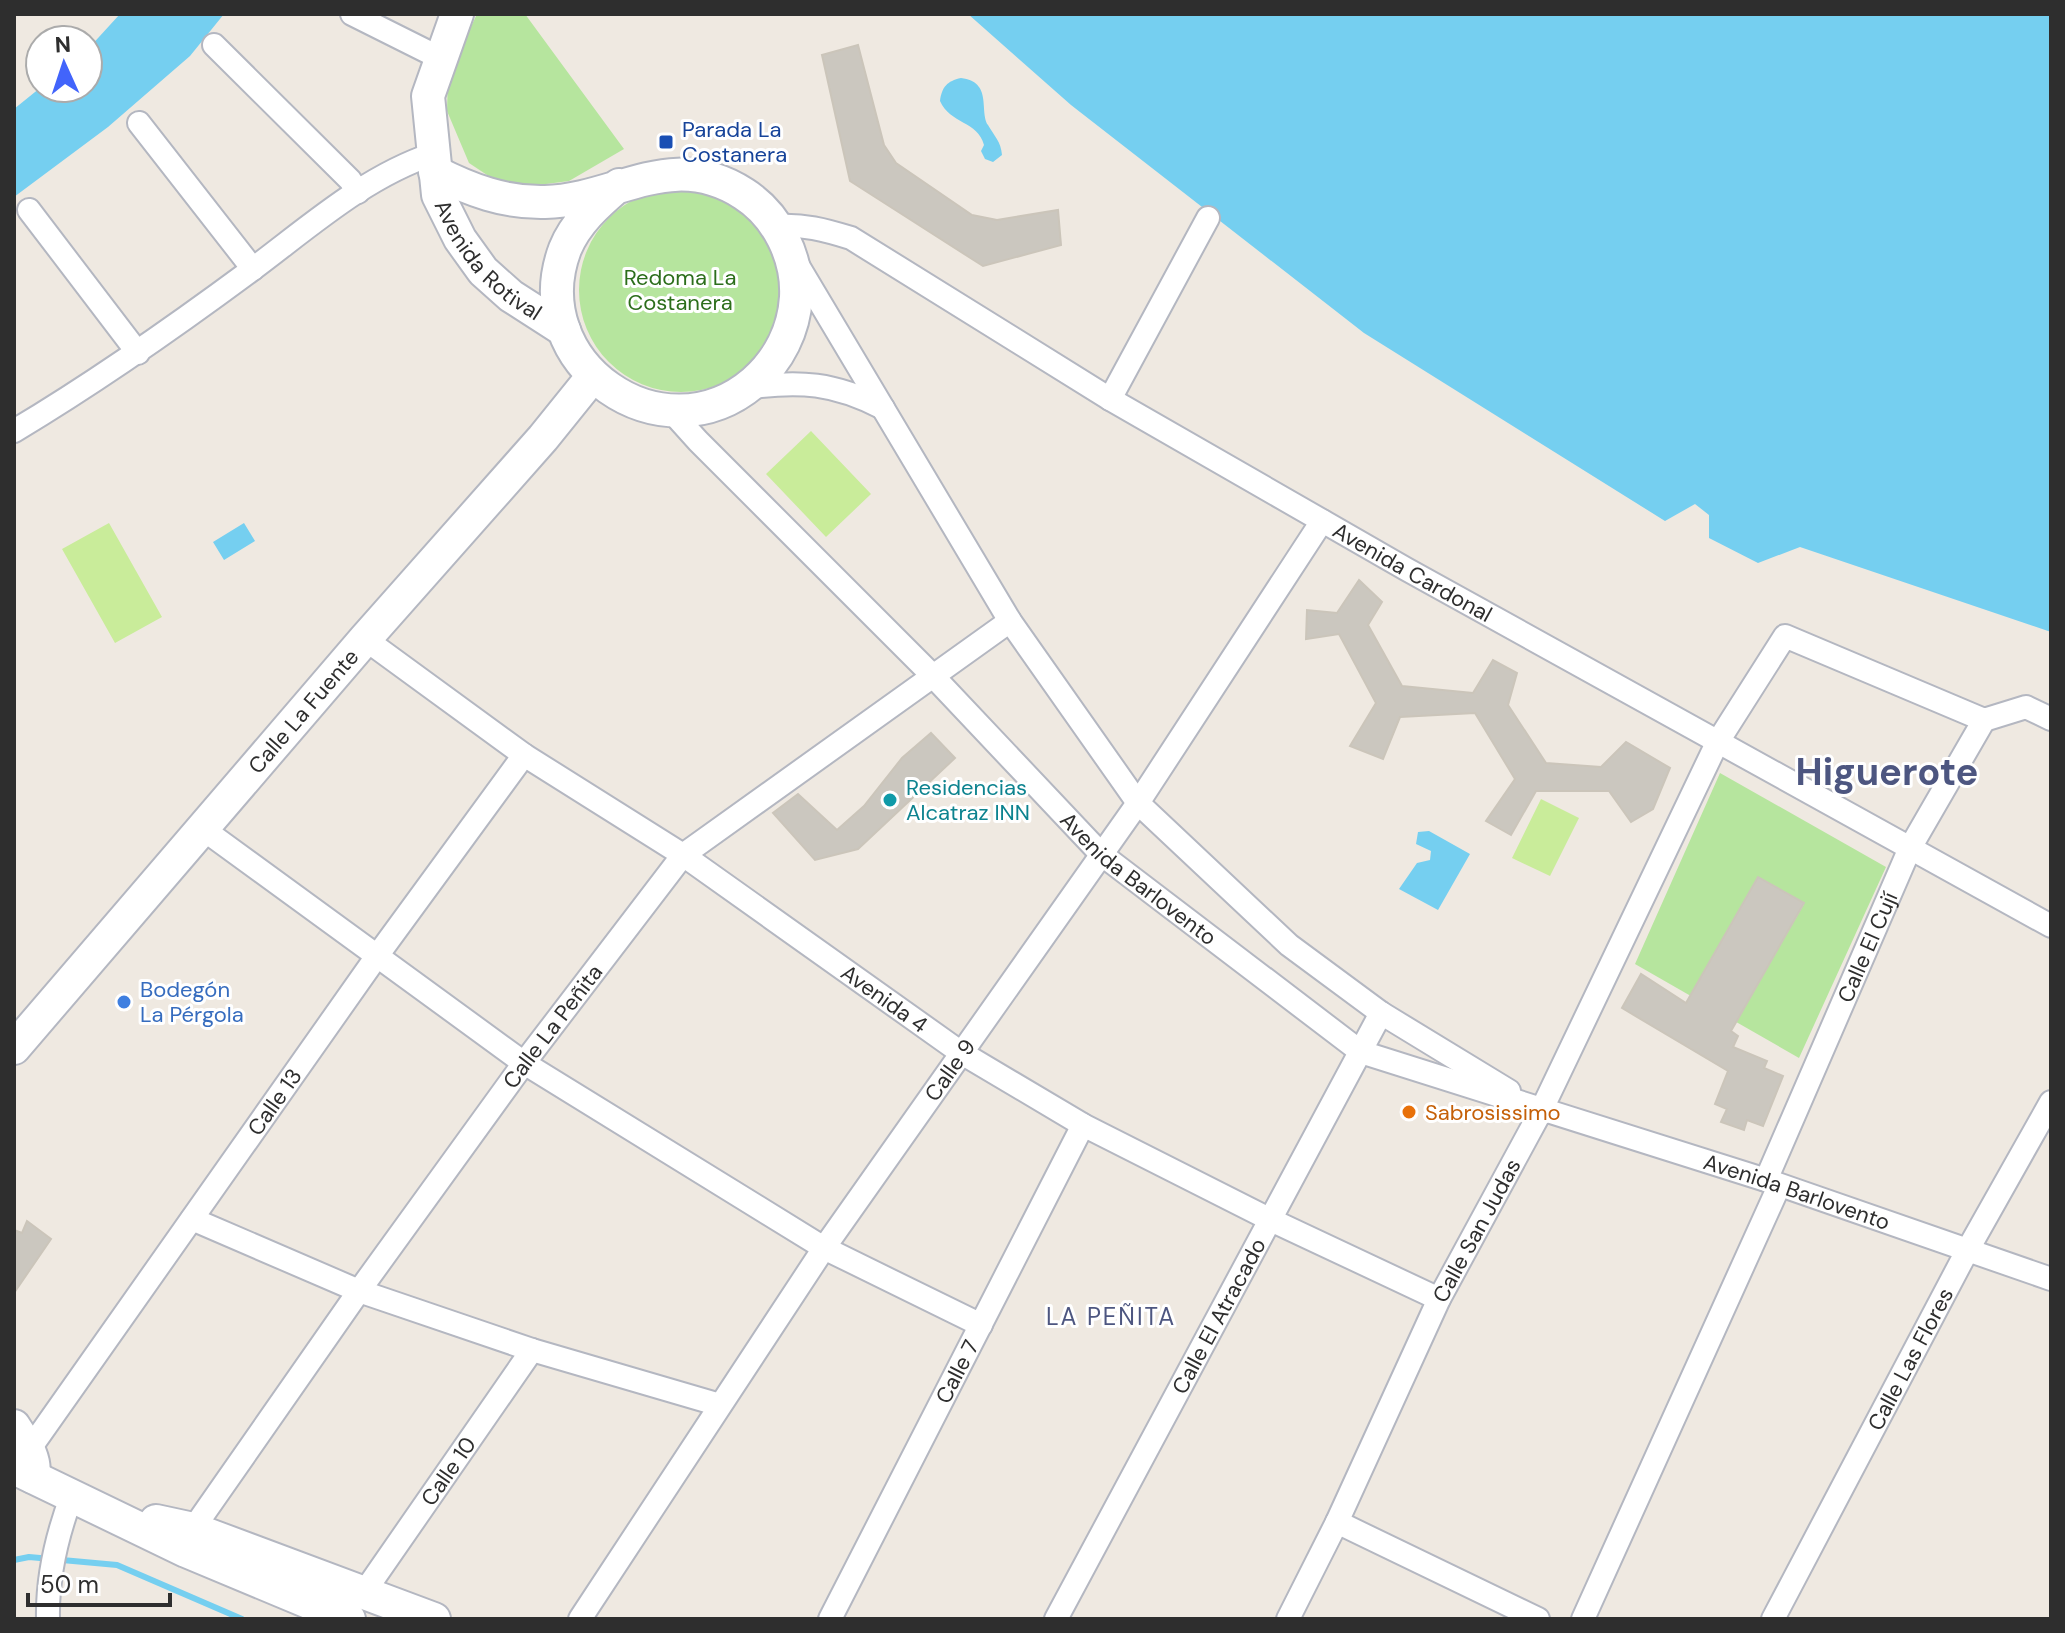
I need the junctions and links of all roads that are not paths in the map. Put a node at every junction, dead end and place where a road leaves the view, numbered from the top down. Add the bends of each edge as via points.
1 (352, 14) edge
2 (457, 14) edge
3 (214, 45) dead end
4 (440, 58) junction
5 (139, 123) dead end
6 (434, 163) junction
7 (619, 185) junction
8 (358, 192) junction
9 (29, 210) dead end
10 (1208, 218) dead end
11 (783, 239) junction
12 (253, 269) junction
13 (564, 330) junction
14 (138, 353) junction
15 (593, 376) junction
16 (747, 388) junction
17 (1110, 399) junction
18 (884, 408) junction
19 (671, 411) junction
20 (14, 431) edge
21 (1322, 521) junction
22 (1010, 621) junction
23 (365, 639) junction
24 (932, 675) junction
25 (2051, 719) edge
26 (1984, 720) junction
27 (1717, 743) junction
28 (524, 755) junction
29 (1138, 803) junction
30 (203, 829) junction
31 (1910, 848) junction
32 (1101, 854) junction
33 (683, 855) junction
34 (2051, 926) edge
35 (377, 956) junction
36 (1381, 1013) junction
37 (14, 1048) edge
38 (960, 1052) junction
39 (1361, 1052) junction
40 (524, 1063) junction
41 (2051, 1102) edge
42 (1541, 1111) junction
43 (1083, 1125) junction
44 (1772, 1183) junction
45 (192, 1219) junction
46 (1271, 1220) junction
47 (824, 1248) junction
48 (1967, 1251) junction
49 (2051, 1279) edge
50 (359, 1291) junction
51 (1439, 1299) junction
52 (981, 1325) junction
53 (532, 1350) junction
54 (720, 1405) junction
55 (23, 1455) edge
56 (86, 1501) junction
57 (1337, 1522) junction
58 (193, 1529) junction
59 (365, 1591) junction
60 (47, 1608) edge
61 (349, 1619) edge
62 (434, 1619) edge
63 (580, 1619) edge
64 (830, 1619) edge
65 (1056, 1619) edge
66 (1288, 1619) edge
67 (1538, 1619) edge
68 (1583, 1619) edge
69 (1773, 1619) edge

1 - 4 street
2 - 4 main road, Avenida Rotival
3 - 8 street
4 - 6 main road, Avenida Rotival via 428,96
5 - 12 street
6 - 7 main road, Avenida Rotival via 470,189 519,200 583,197
6 - 8 street via 401,164
6 - 13 main road, Avenida Rotival via 438,195 483,271
7 - 11 main road via 662,174 706,177 745,195
7 - 13 main road via 579,224 565,248 558,303
8 - 12 street
9 - 14 street
10 - 17 street
11 - 16 main road via 796,295 794,317 777,357
11 - 17 street, Avenida Cardonal via 794,224 851,238
11 - 18 street, Avenida Barlovento
12 - 14 street
13 - 15 main road
14 - 20 street
15 - 19 main road via 616,394
15 - 23 main road, Calle La Fuente
16 - 18 street via 803,383 832,387
16 - 19 main road via 711,406
17 - 21 street, Avenida Cardonal
18 - 22 street, Avenida Barlovento
19 - 24 street, Avenida Barlovento
21 - 27 street, Avenida Cardonal
21 - 29 street, Calle 9
22 - 24 street, Calle La Peñita
22 - 29 street, Avenida Barlovento
23 - 28 street, Avenida 4
23 - 30 main road, Calle La Fuente
24 - 32 street, Avenida Barlovento
24 - 33 street, Calle La Peñita
25 - 26 street via 2026,707
26 - 27 street, Calle San Judas via 1785,636
26 - 31 street, Calle El Cují
27 - 31 street, Avenida Cardonal
27 - 42 street, Calle San Judas
28 - 33 street, Avenida 4
28 - 35 street, Calle 13
29 - 32 street, Calle 9
29 - 36 street, Avenida Barlovento via 1289,945
30 - 35 street
30 - 37 main road, Calle La Fuente
31 - 34 street, Avenida Cardonal
31 - 44 street, Calle El Cují
32 - 38 street, Calle 9
32 - 39 street, Avenida Barlovento
33 - 38 street, Avenida 4
33 - 40 street, Calle La Peñita
35 - 40 street
35 - 45 street, Calle 13
36 - 39 street, Calle El Atracado
36 - 42 street, Avenida Barlovento
38 - 43 street, Avenida 4
38 - 47 street, Calle 9
39 - 42 street, Avenida Barlovento
39 - 46 street, Calle El Atracado
40 - 47 street
40 - 50 street, Calle La Peñita
41 - 48 street, Calle Las Flores
42 - 44 street, Avenida Barlovento
42 - 51 street, Calle San Judas
43 - 46 street, Avenida 4
43 - 52 street, Calle 7
44 - 48 street, Avenida Barlovento
44 - 68 street, Calle El Cují
45 - 50 street
45 - 55 street, Calle 13
46 - 51 street, Avenida 4
46 - 65 street, Calle El Atracado
47 - 52 street
47 - 54 street, Calle 9
48 - 49 street, Avenida Barlovento
48 - 69 street, Calle Las Flores
50 - 53 street
50 - 58 street, Calle La Peñita
51 - 57 street, Calle San Judas
52 - 64 street, Calle 7
53 - 54 street
53 - 59 street, Calle 10
54 - 63 street, Calle 9
55 - 56 main road
56 - 58 main road
56 - 60 street via 57,1535
56 - 61 main road via 186,1551
57 - 66 street, Calle San Judas
57 - 67 street
58 - 59 main road
59 - 62 main road

